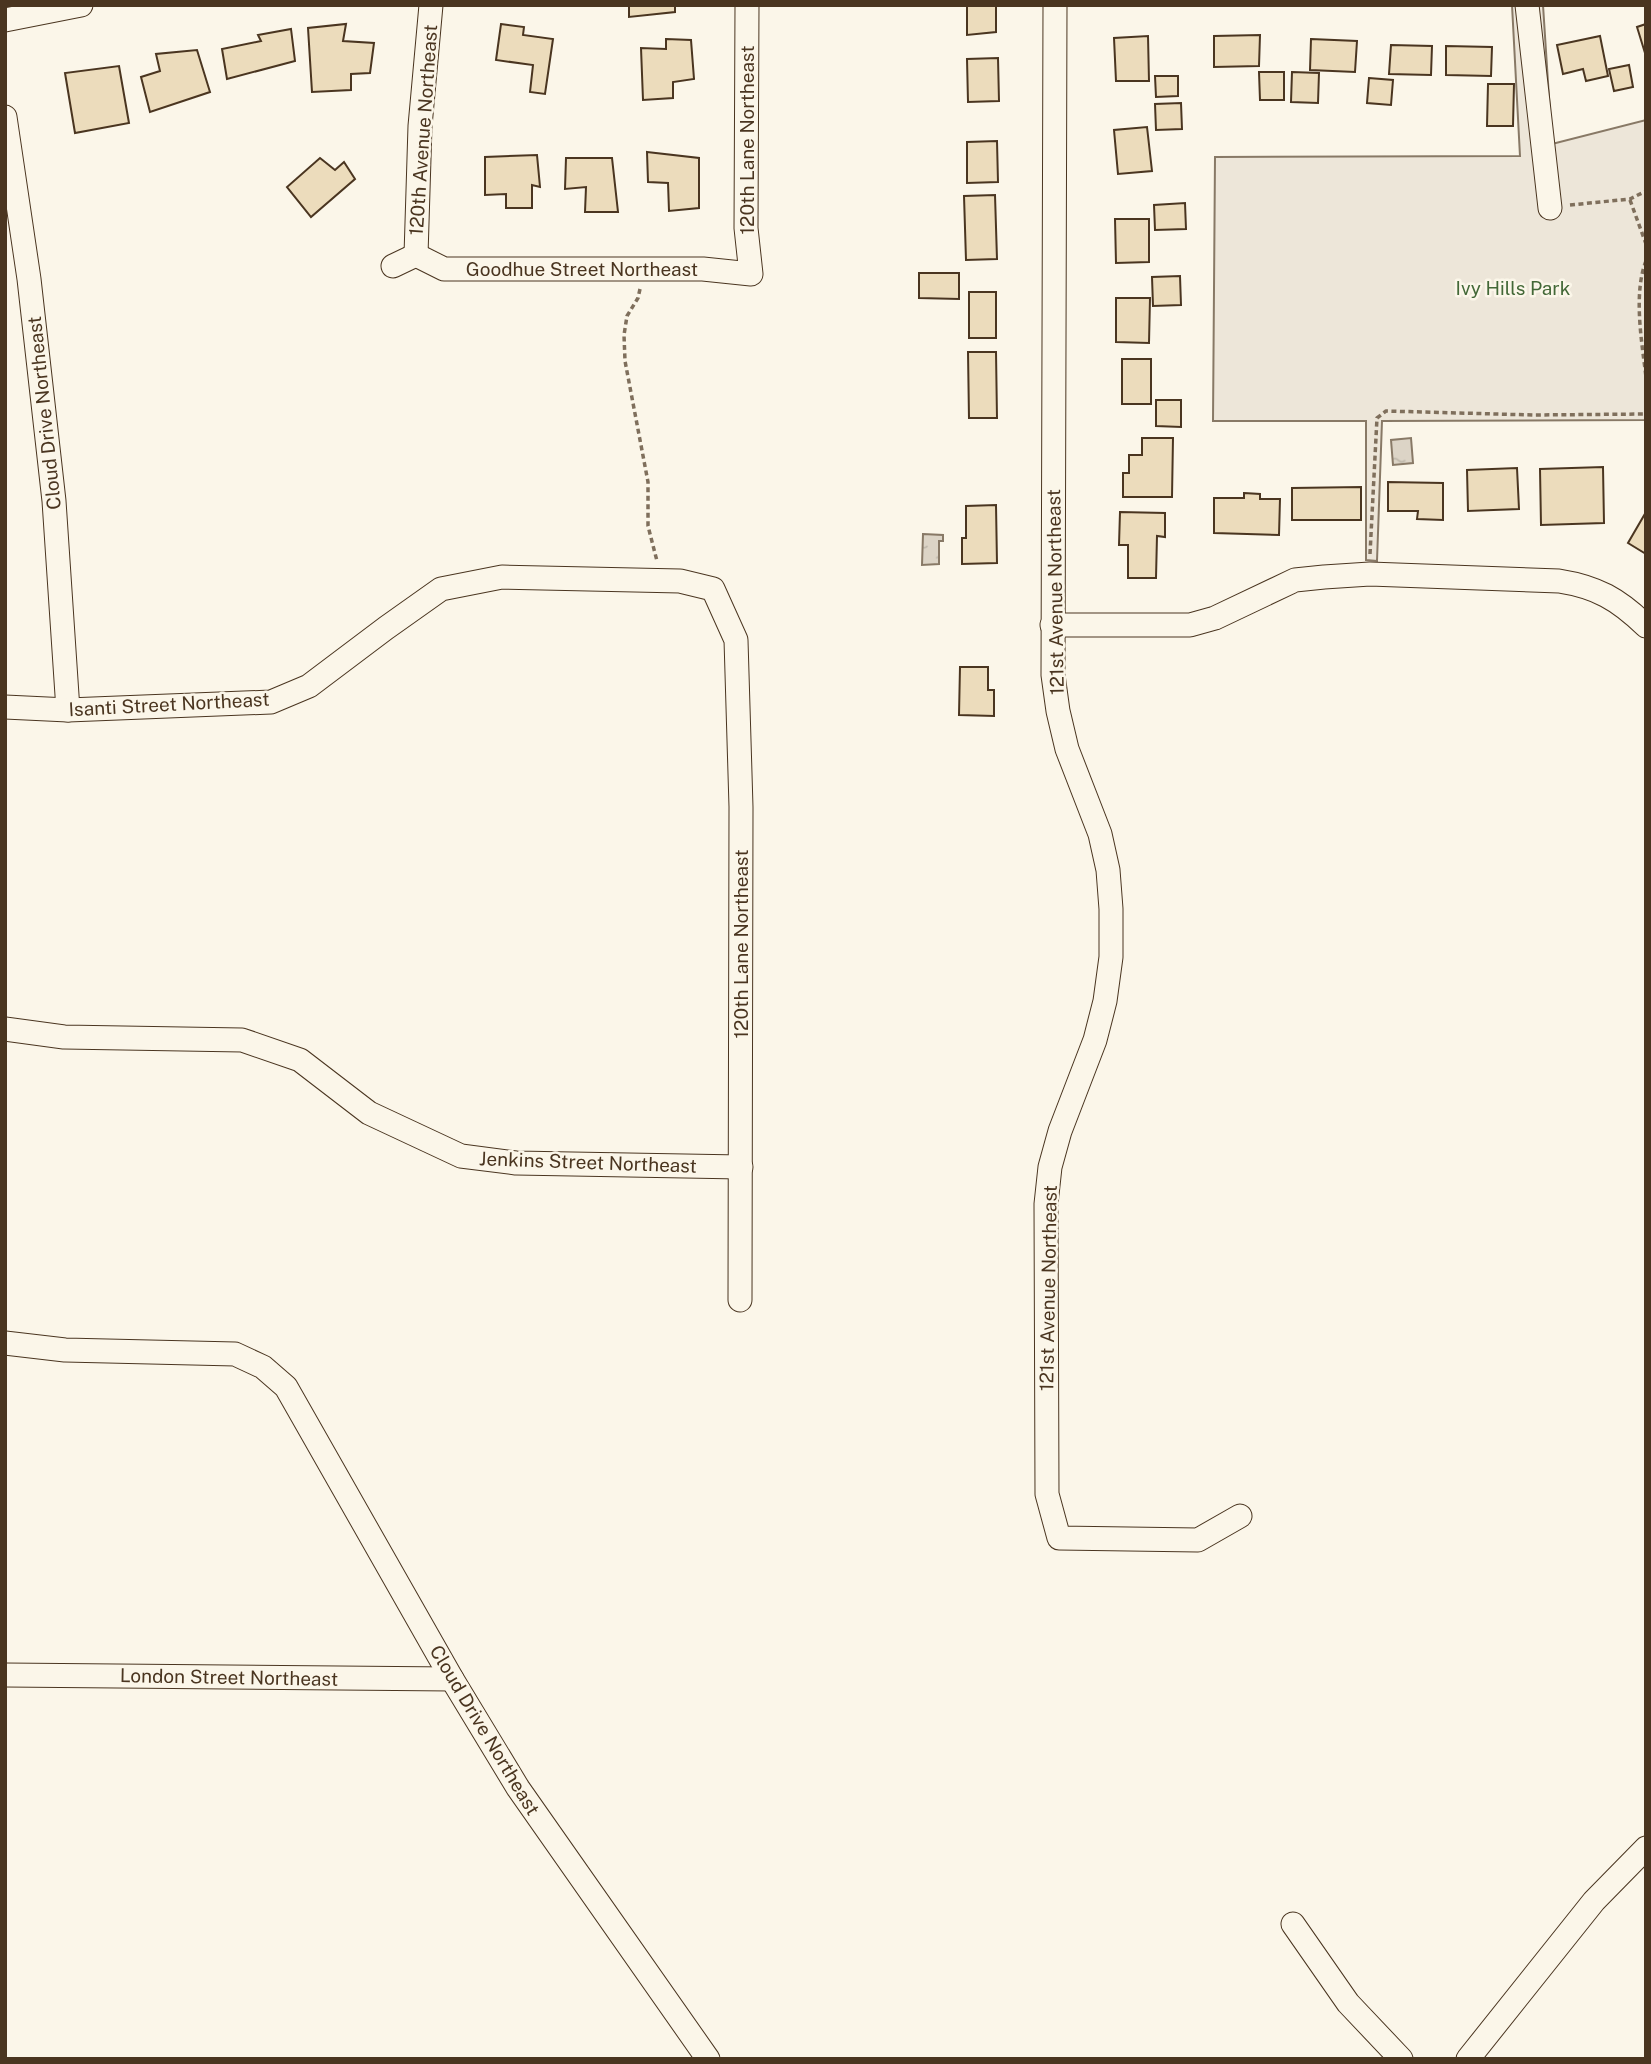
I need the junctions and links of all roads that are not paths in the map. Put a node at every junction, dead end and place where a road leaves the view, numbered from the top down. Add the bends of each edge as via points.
1 (81, 5) edge
2 (431, 5) edge
3 (747, 5) edge
4 (1055, 5) edge
5 (1527, 5) edge
6 (5, 20) edge
7 (5, 117) edge
8 (1550, 208) road end
9 (416, 256) junction
10 (393, 266) dead end
11 (751, 274) joint
12 (715, 592) joint
13 (1639, 620) edge
14 (1052, 625) junction
15 (5, 707) edge
16 (68, 710) junction
17 (5, 1029) edge
18 (741, 1167) junction
19 (740, 1300) dead end
20 (5, 1343) edge
21 (1240, 1516) dead end
22 (5, 1675) edge
23 (452, 1679) junction
24 (1646, 1849) edge
25 (1293, 1924) dead end
26 (708, 2059) edge
27 (1401, 2059) edge
28 (1468, 2059) edge

1 - 6 street
2 - 9 street, 120th Avenue Northeast via 420,126
3 - 11 street, 120th Lane Northeast via 746,228
4 - 14 street, 121st Avenue Northeast
5 - 8 street
7 - 16 street, Cloud Drive Northeast via 54,501
9 - 10 street
9 - 11 street, Goodhue Street Northeast via 444,269 703,269
12 - 16 street, Isanti Street Northeast via 680,581 502,576 441,589 309,686 271,702
12 - 18 street, 120th Lane Northeast via 736,639
13 - 14 street via 1609,595 1581,584 1370,574 1295,580 1190,625
14 - 21 street, 121st Avenue Northeast via 1058,711 1108,870 1111,957 1095,1040 1050,1167 1046,1204 1046,1494 1059,1538 1198,1540
15 - 16 street, Isanti Street Northeast
17 - 18 street, Jenkins Street Northeast via 64,1037 242,1040 300,1059 369,1113 461,1156 516,1163
18 - 19 street, 120th Lane Northeast
20 - 23 street, Cloud Drive Northeast via 65,1350 235,1354 263,1367 286,1387
22 - 23 street, London Street Northeast
23 - 26 street, Cloud Drive Northeast via 518,1788
24 - 28 street via 1594,1901
25 - 27 street via 1348,2003

